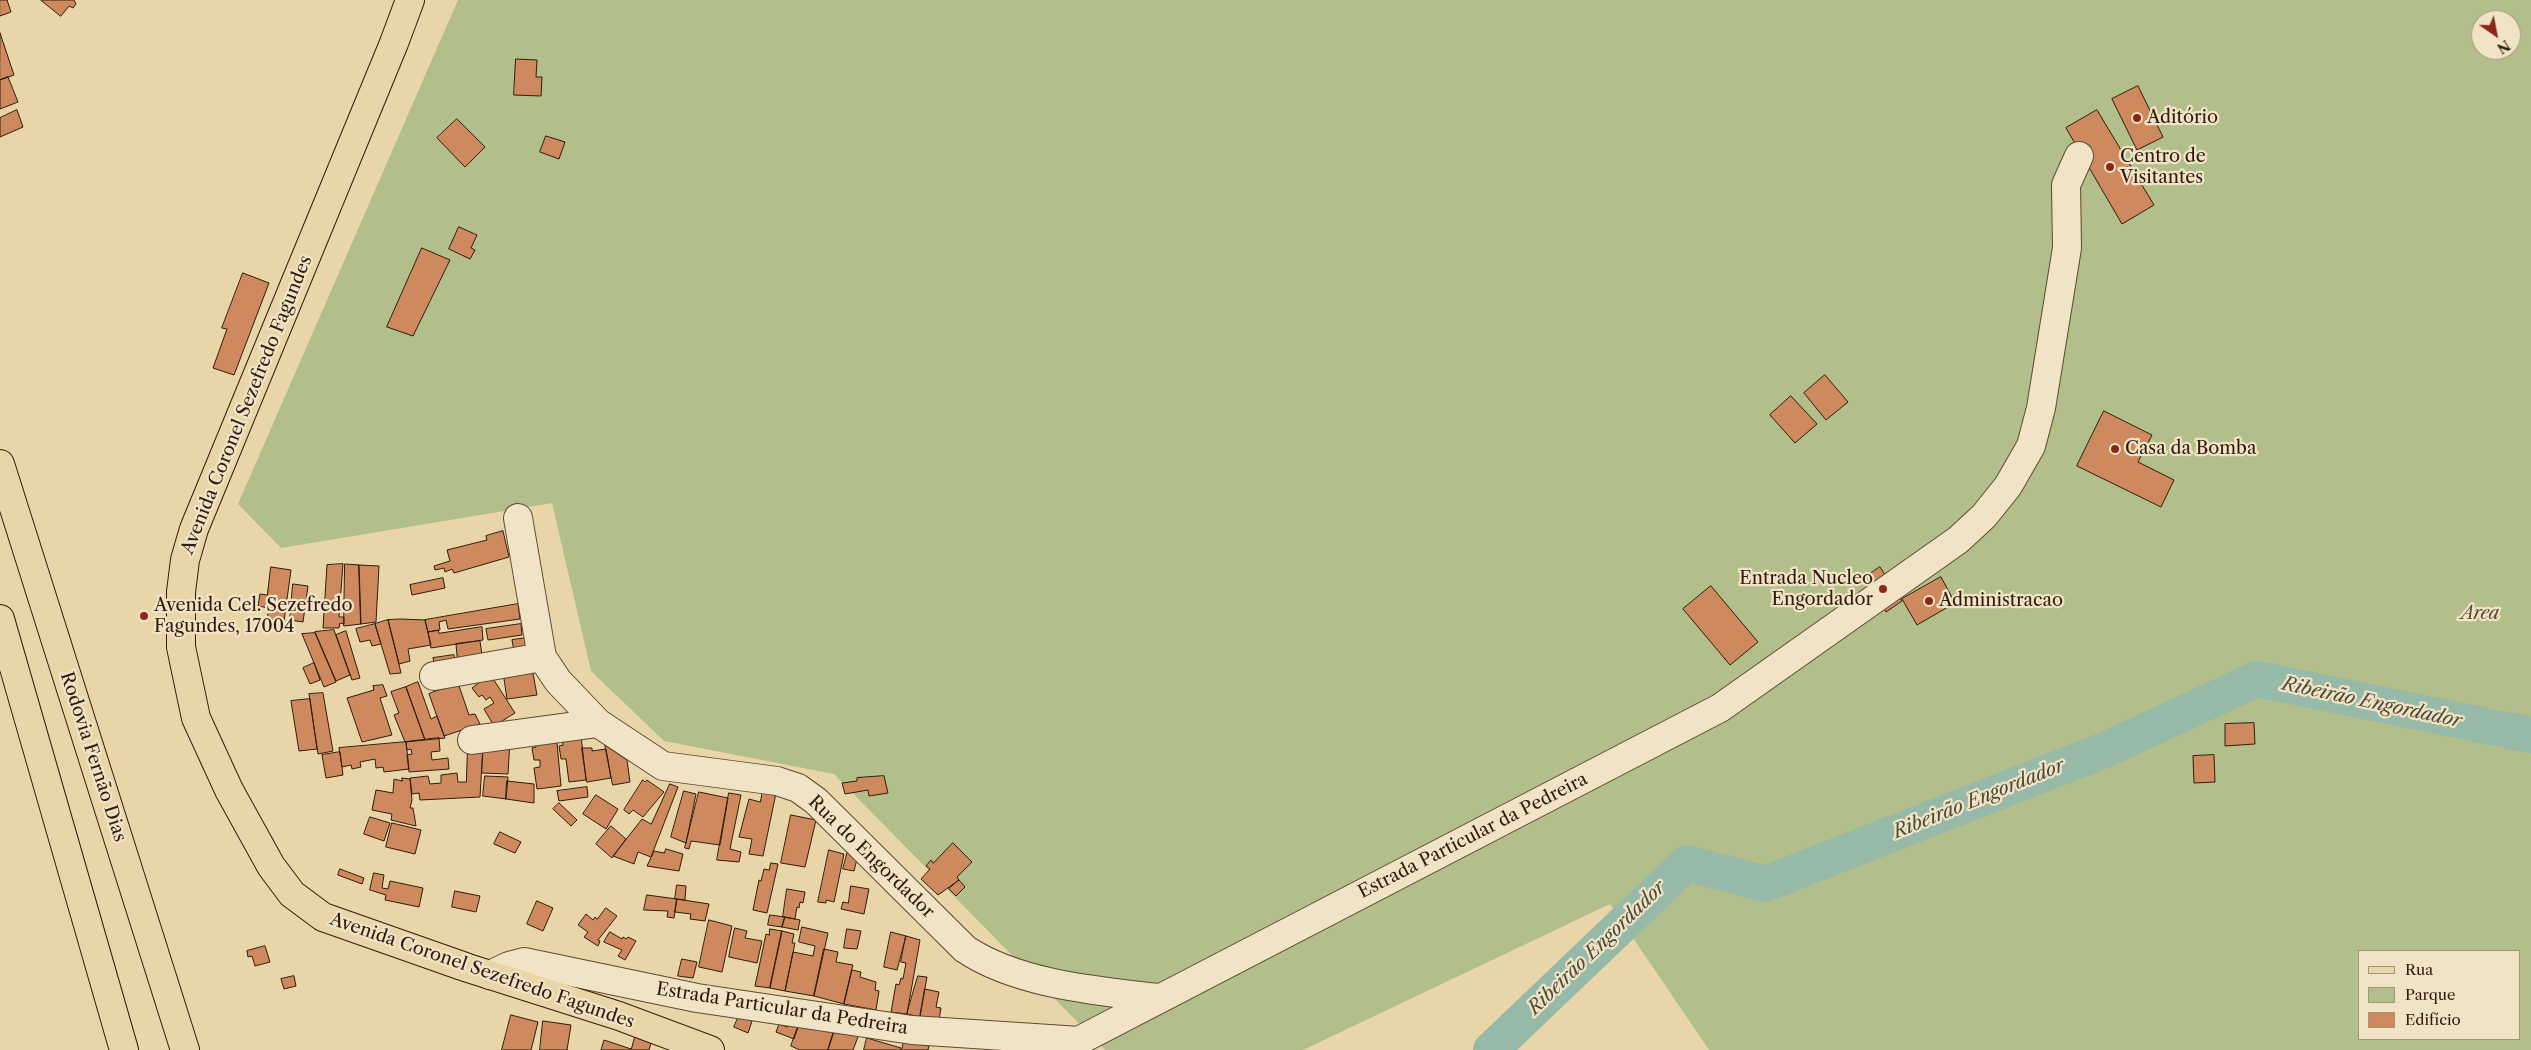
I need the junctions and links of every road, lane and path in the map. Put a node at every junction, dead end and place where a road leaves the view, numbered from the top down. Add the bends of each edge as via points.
1 (410, 0) edge
2 (2079, 156) dead end
3 (0, 464) edge
4 (518, 518) dead end
5 (0, 619) edge
6 (542, 657) junction
7 (434, 676) dead end
8 (598, 723) junction
9 (472, 740) dead end
10 (490, 975) junction
11 (1158, 998) junction
12 (1070, 1045) edge
13 (124, 1050) edge
14 (185, 1050) edge
15 (710, 1050) edge

1 - 10 main road, Avenida Coronel Sezefredo Fagundes via 194,529 185,560 181,592 181,647 200,727 271,866 292,894 323,916
2 - 11 street, Estrada Particular da Pedreira via 2066,185 2067,248 2041,408 2031,446 2008,486 1984,516 1958,540 1740,695 1705,716
3 - 14 main road, Rodovia Fernão Dias
4 - 6 street, Rua do Engordador
5 - 13 main road
6 - 7 street
6 - 8 street, Rua do Engordador via 558,681
8 - 9 street
8 - 11 street, Rua do Engordador via 663,766 777,781 798,788 816,801 965,949 986,962 1078,989
10 - 12 street, Estrada Particular da Pedreira via 524,962 697,998 912,1030
10 - 15 main road, Avenida Coronel Sezefredo Fagundes via 619,1016
11 - 12 street, Estrada Particular da Pedreira

